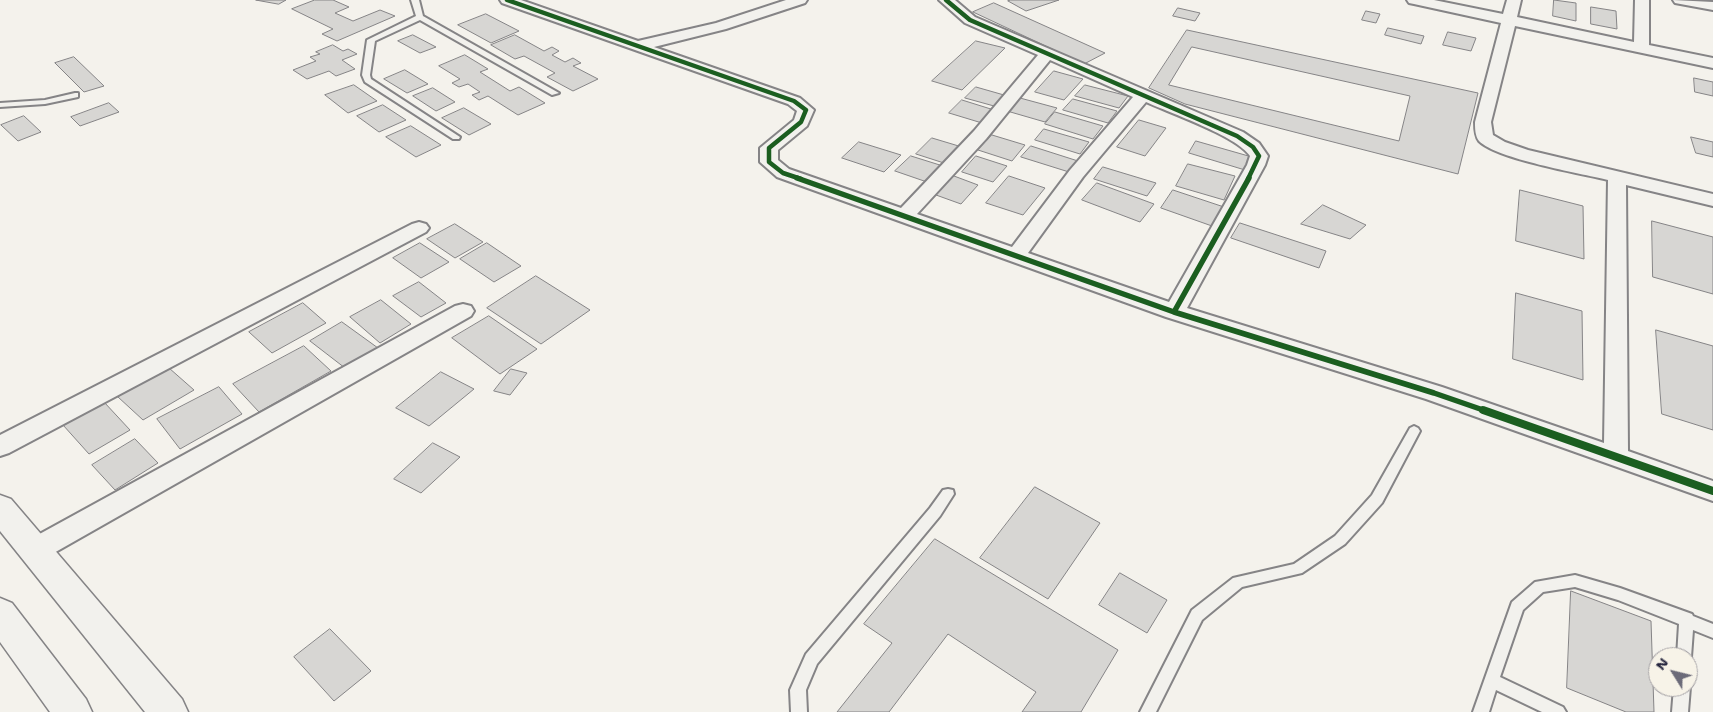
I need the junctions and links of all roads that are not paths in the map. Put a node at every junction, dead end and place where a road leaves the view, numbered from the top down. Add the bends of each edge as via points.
1 (415, 0) edge
2 (507, 0) edge
3 (800, 0) edge
4 (946, 0) edge
5 (1414, 0) edge
6 (1514, 0) edge
7 (1642, 0) edge
8 (1680, 0) edge
9 (1713, 6) edge
10 (420, 17) junction
11 (1509, 20) junction
12 (638, 45) junction
13 (1641, 48) junction
14 (1047, 54) junction
15 (1713, 63) edge
16 (555, 93) dead end
17 (75, 95) dead end
18 (1143, 95) junction
19 (0, 105) edge
20 (456, 137) dead end
21 (1617, 176) junction
22 (1713, 200) edge
23 (904, 216) junction
24 (419, 228) dead end
25 (1016, 256) junction
26 (463, 311) dead end
27 (1174, 312) junction
28 (1414, 432) dead end
29 (0, 446) edge
30 (1616, 457) junction
31 (1713, 491) edge
32 (948, 494) dead end
33 (0, 508) edge
34 (35, 550) junction
35 (0, 614) edge
36 (1687, 619) junction
37 (1713, 631) edge
38 (1685, 647) edge
39 (1491, 680) junction
40 (1681, 697) edge
41 (73, 712) edge
42 (169, 712) edge
43 (798, 712) edge
44 (1148, 712) edge
45 (1481, 712) edge
46 (1558, 712) edge
47 (1680, 712) edge

1 - 10 lane
2 - 12 street
3 - 12 street via 683,37
4 - 14 street via 970,20
5 - 11 street
6 - 11 street
7 - 13 street
8 - 9 street
10 - 16 lane
10 - 20 lane via 371,40 366,75 368,80
11 - 13 street
11 - 21 street via 1483,122 1485,137 1522,154
12 - 23 street via 794,100 806,110 801,122 769,148 769,162 783,173
13 - 15 street
14 - 18 street
14 - 23 street via 980,135
17 - 19 lane via 46,102
18 - 25 street via 1092,153
18 - 27 street via 1237,136 1253,147 1259,156
21 - 22 street
21 - 30 street
23 - 25 street
24 - 29 street
25 - 27 street
26 - 34 street
27 - 30 street via 1434,393
28 - 44 lane via 1377,499 1340,540 1297,569 1238,582 1197,615
30 - 31 street
32 - 43 lane via 811,659 798,690
33 - 34 main road
34 - 42 main road
35 - 41 main road
36 - 37 lane
36 - 38 lane
36 - 39 lane via 1575,581 1540,586 1517,606
39 - 45 lane
39 - 46 lane
40 - 47 lane

